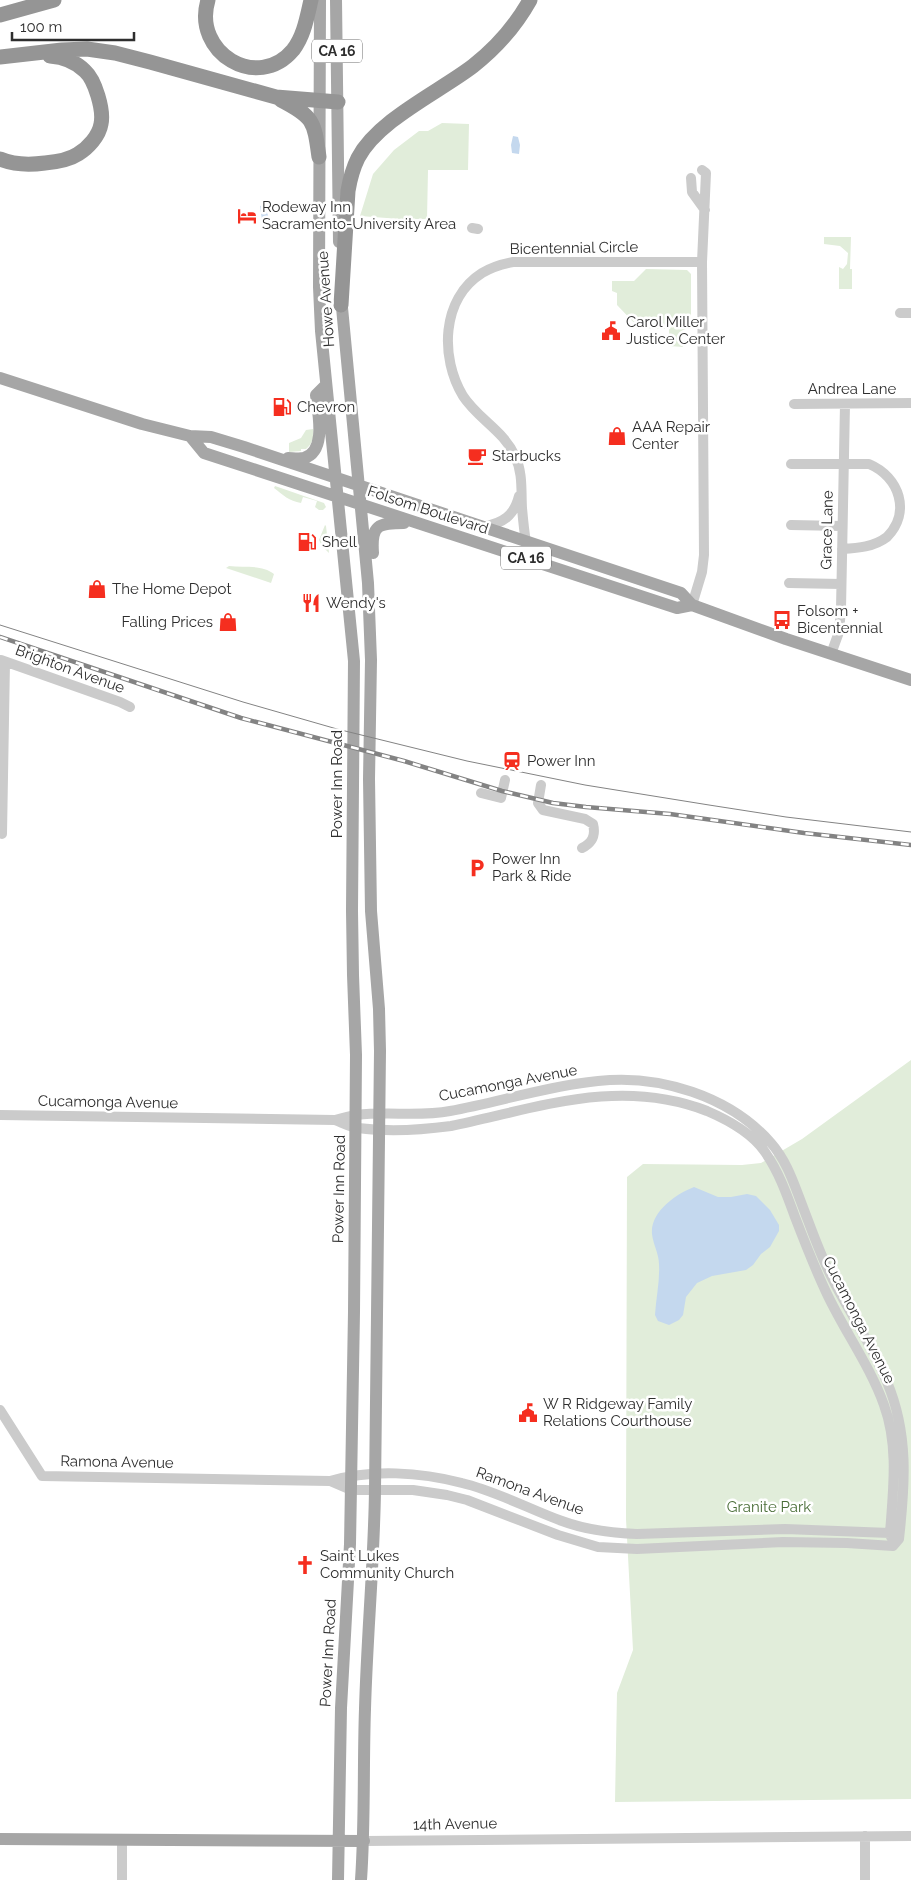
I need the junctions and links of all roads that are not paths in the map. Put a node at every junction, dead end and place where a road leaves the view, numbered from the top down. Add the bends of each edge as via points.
1 (54, 0) edge
2 (208, 0) edge
3 (311, 0) edge
4 (320, 0) edge
5 (336, 0) edge
6 (530, 0) edge
7 (0, 15) edge
8 (9, 55) edge
9 (276, 97) junction
10 (320, 101) junction
11 (338, 102) junction
12 (319, 157) junction
13 (0, 159) edge
14 (702, 170) dead end
15 (706, 183) junction
16 (705, 210) junction
17 (702, 262) junction
18 (341, 305) junction
19 (0, 378) edge
20 (326, 385) junction
21 (911, 403) edge
22 (794, 404) dead end
23 (844, 404) junction
24 (190, 436) junction
25 (274, 457) junction
26 (791, 464) dead end
27 (843, 465) junction
28 (336, 478) junction
29 (359, 485) junction
30 (522, 486) junction
31 (338, 498) junction
32 (361, 505) junction
33 (416, 523) junction
34 (791, 525) dead end
35 (842, 526) junction
36 (483, 527) junction
37 (526, 542) junction
38 (842, 549) junction
39 (368, 583) junction
40 (789, 583) dead end
41 (841, 584) junction
42 (692, 605) junction
43 (831, 654) junction
44 (3, 661) edge
45 (911, 680) edge
46 (130, 708) dead end
47 (505, 780) dead end
48 (542, 785) dead end
49 (481, 793) dead end
50 (2, 834) dead end
51 (582, 848) dead end
52 (380, 1114) junction
53 (0, 1115) edge
54 (356, 1121) junction
55 (379, 1129) junction
56 (0, 1410) edge
57 (376, 1474) junction
58 (352, 1475) junction
59 (330, 1480) junction
60 (351, 1490) junction
61 (375, 1490) junction
62 (890, 1533) junction
63 (896, 1543) junction
64 (865, 1836) junction
65 (911, 1836) edge
66 (0, 1840) edge
67 (122, 1840) junction
68 (364, 1841) junction
69 (337, 1842) junction
70 (122, 1880) edge
71 (338, 1880) edge
72 (361, 1880) edge
73 (865, 1880) edge

1 - 7 highway
2 - 3 highway via 206,23 211,42 223,56 238,64 261,67 278,62 293,49 304,28
4 - 10 main road, Howe Avenue / CA 16
5 - 11 main road, Howe Avenue / CA 16
6 - 18 highway via 512,27 484,57 384,127 358,158 348,190
8 - 9 highway via 78,50 115,54
8 - 13 highway via 65,58 86,71 96,87 102,124 92,142 78,155 60,162 23,164
9 - 10 highway
9 - 12 highway via 301,110 310,119 316,133
10 - 11 highway
10 - 12 main road, Howe Avenue / CA 16
11 - 18 main road, Howe Avenue / CA 16
12 - 20 main road, Howe Avenue / CA 16 via 319,287
14 - 15 street via 706,173
15 - 16 street
15 - 16 street via 691,181 692,192
16 - 17 street
17 - 30 street, Bicentennial Circle via 513,262 490,268 461,294 448,334 450,364 464,397 509,445 518,462
17 - 42 street via 704,555
18 - 29 main road, Howe Avenue / CA 16
19 - 24 main road, Folsom Boulevard via 104,413
20 - 25 main road via 316,396 320,438 314,449 304,458
20 - 28 main road, Howe Avenue / CA 16
21 - 23 street, Andrea Lane
22 - 23 street, Andrea Lane
23 - 27 street, Grace Lane
24 - 25 main road, Folsom Boulevard via 211,437
24 - 31 main road, Folsom Boulevard via 204,453
25 - 28 main road, Folsom Boulevard
26 - 27 street
27 - 35 street, Grace Lane
27 - 38 street via 862,464 881,469 899,487 903,509 898,524 888,536 867,546
28 - 29 main road, Folsom Boulevard
28 - 31 main road, Howe Avenue / CA 16
29 - 32 main road, Howe Avenue
29 - 36 main road, Folsom Boulevard / CA 16
30 - 36 street via 511,515
30 - 37 street, Bicentennial Circle
31 - 32 main road, Folsom Boulevard / CA 16
31 - 54 main road, Power Inn Road via 354,661 352,911
32 - 33 main road, Folsom Boulevard / CA 16
32 - 39 main road
33 - 39 main road via 384,523 376,529 372,538 374,577
33 - 42 main road, Folsom Boulevard / CA 16 via 677,608
34 - 35 street
35 - 38 street, Grace Lane
36 - 37 main road, Folsom Boulevard / CA 16
37 - 42 main road, Folsom Boulevard / CA 16 via 682,593
38 - 41 street, Grace Lane
39 - 52 main road via 371,911 379,1008
40 - 41 street
41 - 43 street, Grace Lane via 839,632
42 - 43 main road, Folsom Boulevard / CA 16
43 - 45 main road, Folsom Boulevard / CA 16
44 - 46 street, Brighton Avenue
44 - 50 street
47 - 49 street via 501,798
48 - 51 street via 538,803 543,810 585,819 593,824 593,840
52 - 54 street, Cucamonga Avenue
52 - 55 main road
52 - 63 street, Cucamonga Avenue via 430,1114 614,1079 657,1083 701,1095 760,1130 784,1161 825,1264 887,1382 899,1425 905,1467
53 - 54 street, Cucamonga Avenue
54 - 55 street, Cucamonga Avenue
54 - 58 main road, Power Inn Road
55 - 57 main road
55 - 62 street, Cucamonga Avenue via 416,1130 451,1126 581,1098 638,1095 671,1100 715,1114 744,1131 764,1150 775,1167 814,1266 885,1406 894,1448
56 - 59 street, Ramona Avenue via 42,1476
57 - 58 street, Ramona Avenue
57 - 61 main road
57 - 62 street, Ramona Avenue via 412,1474 463,1483 580,1527 617,1533 784,1529
58 - 59 street, Ramona Avenue
58 - 60 main road, Power Inn Road
59 - 60 street, Ramona Avenue
60 - 61 street, Ramona Avenue
60 - 69 main road, Power Inn Road
61 - 63 street, Ramona Avenue via 413,1490 467,1500 558,1536 598,1547 637,1549 783,1542
61 - 68 main road via 365,1709
62 - 63 street, Cucamonga Avenue
64 - 65 street, 14th Avenue
64 - 68 street, 14th Avenue
64 - 73 street
66 - 67 main road, 14th Avenue
67 - 69 main road, 14th Avenue
67 - 70 street
68 - 69 main road, 14th Avenue
68 - 72 main road
69 - 71 main road, Power Inn Road

